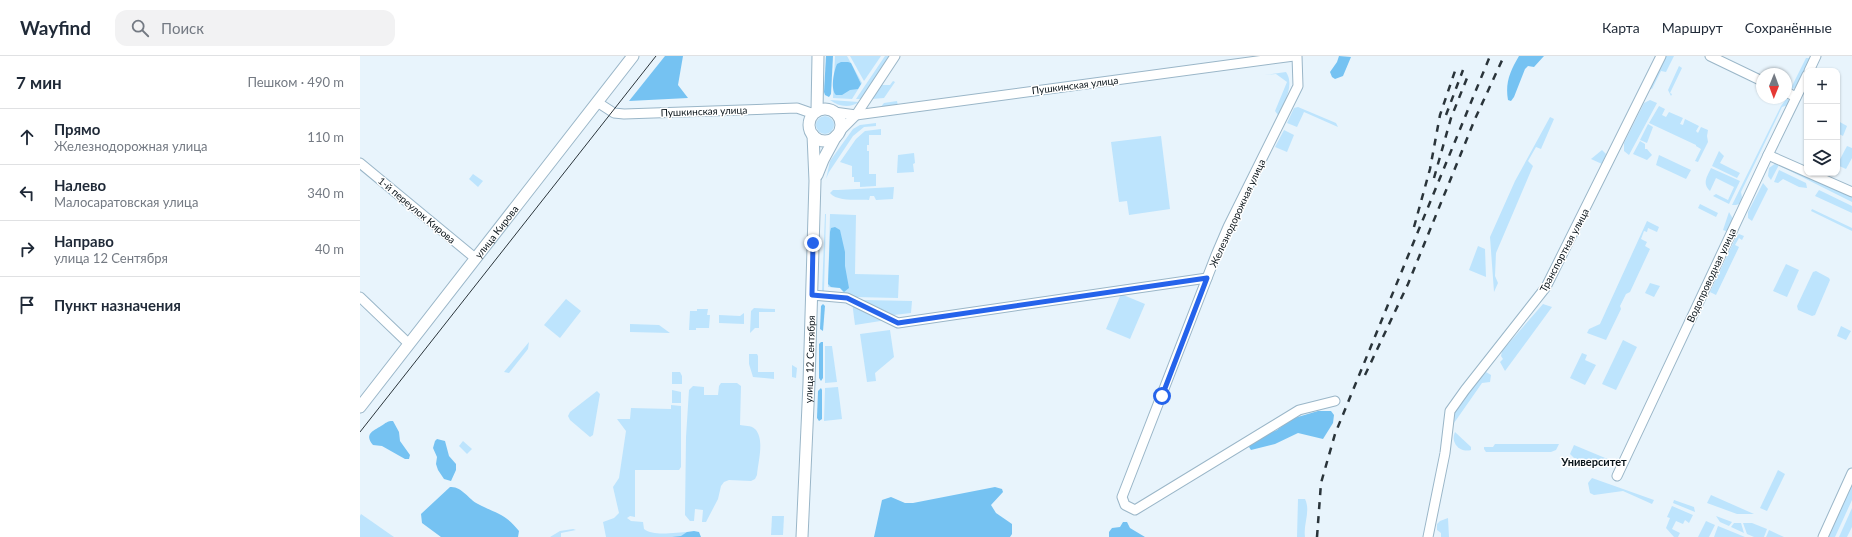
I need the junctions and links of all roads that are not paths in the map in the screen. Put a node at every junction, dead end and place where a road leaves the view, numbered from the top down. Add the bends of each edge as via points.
1 (633, 56) edge
2 (818, 56) edge
3 (896, 56) edge
4 (1296, 56) edge
5 (1661, 56) edge
6 (1710, 56) edge
7 (1816, 56) edge
8 (1810, 68) edge
9 (1756, 78) edge
10 (1804, 81) edge
11 (1792, 95) edge
12 (1796, 97) junction
13 (597, 102) junction
14 (834, 112) junction
15 (816, 113) junction
16 (856, 115) junction
17 (838, 134) junction
18 (813, 135) junction
19 (1768, 155) junction
20 (360, 163) edge
21 (816, 181) junction
22 (1852, 192) edge
23 (474, 258) junction
24 (1207, 278) junction
25 (812, 295) junction
26 (360, 297) edge
27 (408, 343) junction
28 (1334, 401) dead end
29 (360, 407) edge
30 (1852, 473) edge
31 (1617, 476) dead end
32 (802, 537) edge
33 (1428, 537) edge
34 (1823, 537) edge

1 - 13 main road, улица Кирова
2 - 15 main road
3 - 16 street
4 - 16 street, Пушкинская улица
4 - 24 street, Железнодорожная улица via 1298,86 1228,228
5 - 33 street, Транспортная улица via 1546,287 1450,411 1446,453
6 - 9 street
7 - 8 street
10 - 12 street, Водопроводная улица
11 - 12 street
12 - 19 street, Водопроводная улица
13 - 15 street, Пушкинская улица via 614,113 624,114 797,108
13 - 23 main road, улица Кирова
14 - 15 main road via 823,110
14 - 16 street, Пушкинская улица
14 - 17 main road via 840,120
15 - 18 main road via 811,118 809,127
16 - 17 street
17 - 18 main road via 831,140 824,141
17 - 21 main road, улица 12 Сентября via 823,160
18 - 21 main road, улица 12 Сентября
19 - 22 street
19 - 31 street, Водопроводная улица
20 - 23 street, 1-й переулок Кирова
21 - 25 main road, улица 12 Сентября
23 - 27 main road, улица Кирова
24 - 25 street via 898,323 847,298
24 - 28 street, Железнодорожная улица via 1122,497 1125,505 1136,510 1299,410
25 - 32 main road, улица 12 Сентября
26 - 27 street
27 - 29 main road, улица Кирова
30 - 34 street

